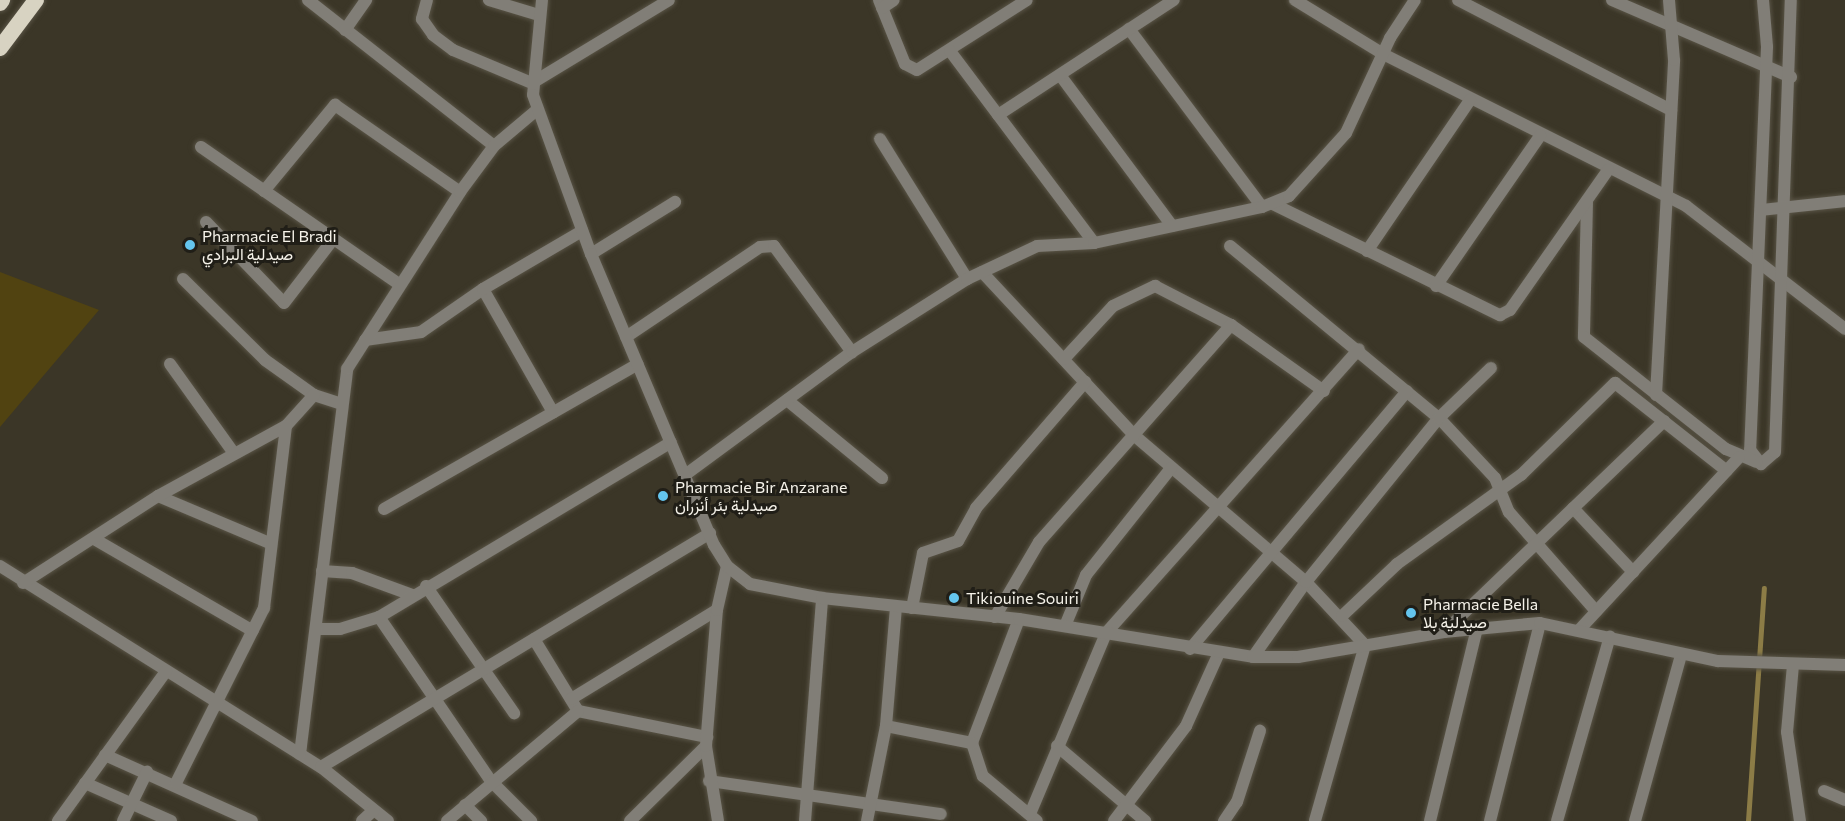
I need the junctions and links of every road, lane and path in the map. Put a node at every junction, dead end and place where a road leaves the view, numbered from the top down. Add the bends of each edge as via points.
1 (36, 0) edge
2 (308, 0) edge
3 (366, 0) edge
4 (427, 0) edge
5 (489, 0) edge
6 (542, 0) edge
7 (669, 0) edge
8 (894, 0) edge
9 (1027, 0) edge
10 (1174, 0) edge
11 (1415, 0) edge
12 (1458, 0) edge
13 (1612, 0) edge
14 (1669, 0) edge
15 (1763, 0) edge
16 (1791, 0) edge
17 (1300, 1) edge
18 (880, 4) edge
19 (539, 15) junction
20 (1672, 27) junction
21 (1129, 29) junction
22 (345, 30) junction
23 (0, 48) edge
24 (950, 51) junction
25 (1383, 54) junction
26 (1766, 66) junction
27 (1060, 75) junction
28 (1791, 77) junction
29 (532, 83) junction
30 (1470, 100) junction
31 (538, 109) junction
32 (1671, 110) junction
33 (998, 115) junction
34 (1540, 136) junction
35 (880, 139) dead end
36 (494, 146) junction
37 (201, 147) dead end
38 (1608, 170) junction
39 (264, 190) junction
40 (460, 192) junction
41 (1666, 195) junction
42 (1587, 200) junction
43 (1845, 201) edge
44 (675, 202) dead end
45 (1268, 205) junction
46 (1761, 210) junction
47 (1787, 210) junction
48 (206, 222) dead end
49 (1172, 226) junction
50 (582, 231) junction
51 (331, 242) junction
52 (1094, 243) junction
53 (1230, 246) dead end
54 (1367, 251) junction
55 (591, 254) junction
56 (1758, 259) junction
57 (982, 272) junction
58 (1782, 278) junction
59 (183, 279) dead end
60 (966, 279) junction
61 (400, 285) junction
62 (1436, 286) junction
63 (483, 289) junction
64 (1231, 325) junction
65 (1845, 329) edge
66 (626, 337) junction
67 (365, 340) junction
68 (1359, 349) junction
69 (852, 352) junction
70 (1064, 359) junction
71 (170, 364) dead end
72 (638, 364) junction
73 (1491, 368) dead end
74 (1085, 382) junction
75 (1324, 391) junction
76 (1407, 391) junction
77 (314, 395) junction
78 (1656, 395) junction
79 (787, 400) junction
80 (339, 403) junction
81 (553, 412) junction
82 (1439, 418) junction
83 (1664, 421) junction
84 (286, 426) junction
85 (1135, 436) junction
86 (671, 442) junction
87 (233, 452) junction
88 (1739, 457) junction
89 (1756, 462) junction
90 (1171, 468) junction
91 (1727, 471) junction
92 (685, 475) junction
93 (882, 478) dead end
94 (1500, 490) junction
95 (158, 496) junction
96 (384, 508) dead end
97 (1573, 508) junction
98 (1219, 511) junction
99 (710, 533) junction
100 (96, 540) junction
101 (1539, 540) junction
102 (269, 543) junction
103 (1268, 555) junction
104 (0, 566) edge
105 (727, 566) junction
106 (322, 571) junction
107 (1633, 572) junction
108 (1306, 582) junction
109 (23, 583) junction
110 (426, 586) junction
111 (412, 595) junction
112 (822, 598) junction
113 (896, 607) junction
114 (912, 608) junction
115 (717, 610) junction
116 (1596, 611) junction
117 (1342, 616) junction
118 (379, 617) junction
119 (995, 617) junction
120 (1019, 619) junction
121 (1540, 623) junction
122 (1065, 626) junction
123 (1477, 628) junction
124 (316, 629) junction
125 (1580, 629) junction
126 (253, 631) junction
127 (1443, 632) junction
128 (1106, 633) junction
129 (1610, 636) junction
130 (534, 639) junction
131 (1365, 645) junction
132 (1190, 649) junction
133 (1219, 653) junction
134 (1681, 655) junction
135 (1253, 657) junction
136 (1792, 665) junction
137 (1845, 665) edge
138 (484, 669) junction
139 (166, 671) junction
140 (436, 698) junction
141 (571, 699) junction
142 (214, 704) junction
143 (578, 711) junction
144 (514, 713) dead end
145 (886, 726) junction
146 (1260, 731) dead end
147 (706, 741) junction
148 (972, 743) junction
149 (1057, 746) junction
150 (300, 754) junction
151 (105, 755) junction
152 (321, 767) junction
153 (147, 772) junction
154 (491, 781) junction
155 (709, 781) junction
156 (85, 783) junction
157 (176, 783) junction
158 (1824, 791) dead end
159 (807, 793) junction
160 (1845, 800) edge
161 (871, 801) junction
162 (132, 804) junction
163 (465, 805) junction
164 (1127, 805) junction
165 (374, 810) junction
166 (940, 813) dead end
167 (1033, 818) edge
168 (58, 821) edge
169 (123, 821) edge
170 (171, 821) edge
171 (252, 821) edge
172 (362, 821) edge
173 (388, 821) edge
174 (447, 821) edge
175 (481, 821) edge
176 (531, 821) edge
177 (630, 821) edge
178 (718, 821) edge
179 (805, 821) edge
180 (867, 821) edge
181 (1114, 821) edge
182 (1145, 821) edge
183 (1224, 821) edge
184 (1315, 821) edge
185 (1430, 821) edge
186 (1490, 821) edge
187 (1557, 821) edge
188 (1635, 821) edge
189 (1800, 821) edge

1 - 23 highway
2 - 22 street
3 - 22 street
4 - 29 street via 422,19 433,35 453,50
5 - 19 street
6 - 19 street
7 - 29 street
8 - 18 street
9 - 24 street
10 - 21 street
11 - 25 street
12 - 32 street
13 - 20 street
14 - 20 street
15 - 26 street
16 - 28 street
17 - 25 street
18 - 24 street via 908,68 922,69
19 - 29 street
20 - 26 street
20 - 32 street
21 - 27 street
21 - 45 street
22 - 36 street
24 - 33 street
25 - 30 street
25 - 45 street via 1341,140 1309,179
26 - 28 street
26 - 46 street
27 - 33 street
27 - 49 street
28 - 47 street
29 - 31 street
30 - 34 street
30 - 54 street
31 - 36 street
31 - 50 street
32 - 41 street
33 - 52 street
34 - 38 street
34 - 62 street
35 - 60 street
36 - 40 street
37 - 39 street
38 - 41 street
38 - 42 street
39 - 40 street via 335,105
39 - 51 street
40 - 61 street
41 - 56 street
41 - 78 street
42 - 62 street via 1507,313 1496,314
42 - 78 street via 1582,332
43 - 47 street
44 - 55 street
45 - 49 street
45 - 54 street
46 - 47 street
46 - 56 street
47 - 58 street
48 - 51 street via 284,303
49 - 52 street
50 - 55 street
50 - 63 street
51 - 61 street
52 - 57 street via 1038,246
53 - 68 street
54 - 62 street
55 - 66 street
56 - 58 street
56 - 89 street via 1750,450
57 - 60 street
57 - 70 street
58 - 65 street
58 - 89 street via 1774,452 1766,463
59 - 77 street via 235,334
60 - 69 street
61 - 67 street
63 - 67 street via 421,332
63 - 81 street
64 - 70 street via 1168,289 1149,287 1113,306
64 - 75 street
64 - 85 street
66 - 69 street via 760,247 774,246
66 - 72 street
67 - 80 street via 347,369
68 - 75 street
68 - 76 street
69 - 79 street
70 - 74 street
71 - 87 street
72 - 81 street
72 - 86 street
73 - 82 street
74 - 85 street
74 - 114 street via 976,508 958,541 924,553
75 - 98 street
76 - 82 street
76 - 103 street
77 - 80 street
77 - 84 street
78 - 88 street
79 - 92 street
79 - 93 street
80 - 106 street
81 - 96 street
82 - 94 street
82 - 108 street
83 - 91 street
83 - 94 street via 1615,384
83 - 97 street
84 - 87 street
84 - 102 street
85 - 90 street
85 - 119 street via 1040,542
86 - 92 street
86 - 110 street
87 - 95 street
88 - 89 street
88 - 91 street
90 - 98 street
90 - 122 street via 1086,575
91 - 107 street
92 - 99 street
94 - 101 street via 1509,512
94 - 117 street via 1397,564
95 - 100 street
95 - 102 street
97 - 101 street
97 - 107 street
98 - 103 street
98 - 128 street
99 - 105 street
99 - 130 street
100 - 109 street
100 - 126 street
101 - 116 street
101 - 127 street
102 - 126 street via 264,608
103 - 108 street
103 - 132 street
104 - 109 street
105 - 112 street via 763,590
105 - 115 street
106 - 111 street via 352,573
106 - 124 street
107 - 116 street
108 - 117 street
108 - 135 street
109 - 139 street
110 - 111 street
110 - 138 street
111 - 118 street
112 - 113 street
112 - 159 street
113 - 114 street
113 - 145 street
114 - 119 street
115 - 141 street
115 - 147 street
116 - 125 street
117 - 131 street
118 - 124 street via 340,629
118 - 140 street
119 - 120 street
120 - 122 street
120 - 148 street
121 - 123 street
121 - 125 street
121 - 186 street
122 - 128 street
123 - 127 street
123 - 185 street
124 - 150 street
125 - 129 street
126 - 142 street
127 - 131 street
128 - 132 street
128 - 149 street
129 - 134 street
129 - 187 street
130 - 138 street
130 - 141 street
131 - 135 street via 1298,657
131 - 184 street
132 - 133 street
133 - 135 street
133 - 164 street via 1186,726
134 - 136 street via 1736,663
134 - 188 street
136 - 137 street
136 - 189 street via 1787,732
138 - 140 street
138 - 144 street
139 - 142 street
139 - 151 street
140 - 152 street
140 - 154 street
141 - 143 street
142 - 150 street
142 - 157 street
143 - 147 street
143 - 154 street
145 - 148 street
145 - 161 street
146 - 183 street via 1237,802
147 - 155 street
147 - 177 street
148 - 167 street via 983,776
149 - 164 street
149 - 167 street
150 - 152 street
151 - 153 street
151 - 156 street
152 - 165 street
153 - 157 street
153 - 162 street
154 - 163 street
154 - 176 street
155 - 159 street
155 - 178 street
156 - 162 street
156 - 168 street
157 - 171 street
158 - 160 street
159 - 161 street
159 - 179 street
161 - 166 street
161 - 180 street
162 - 169 street
162 - 170 street
163 - 174 street
163 - 175 street
164 - 181 street
164 - 182 street
165 - 172 street
165 - 173 street

